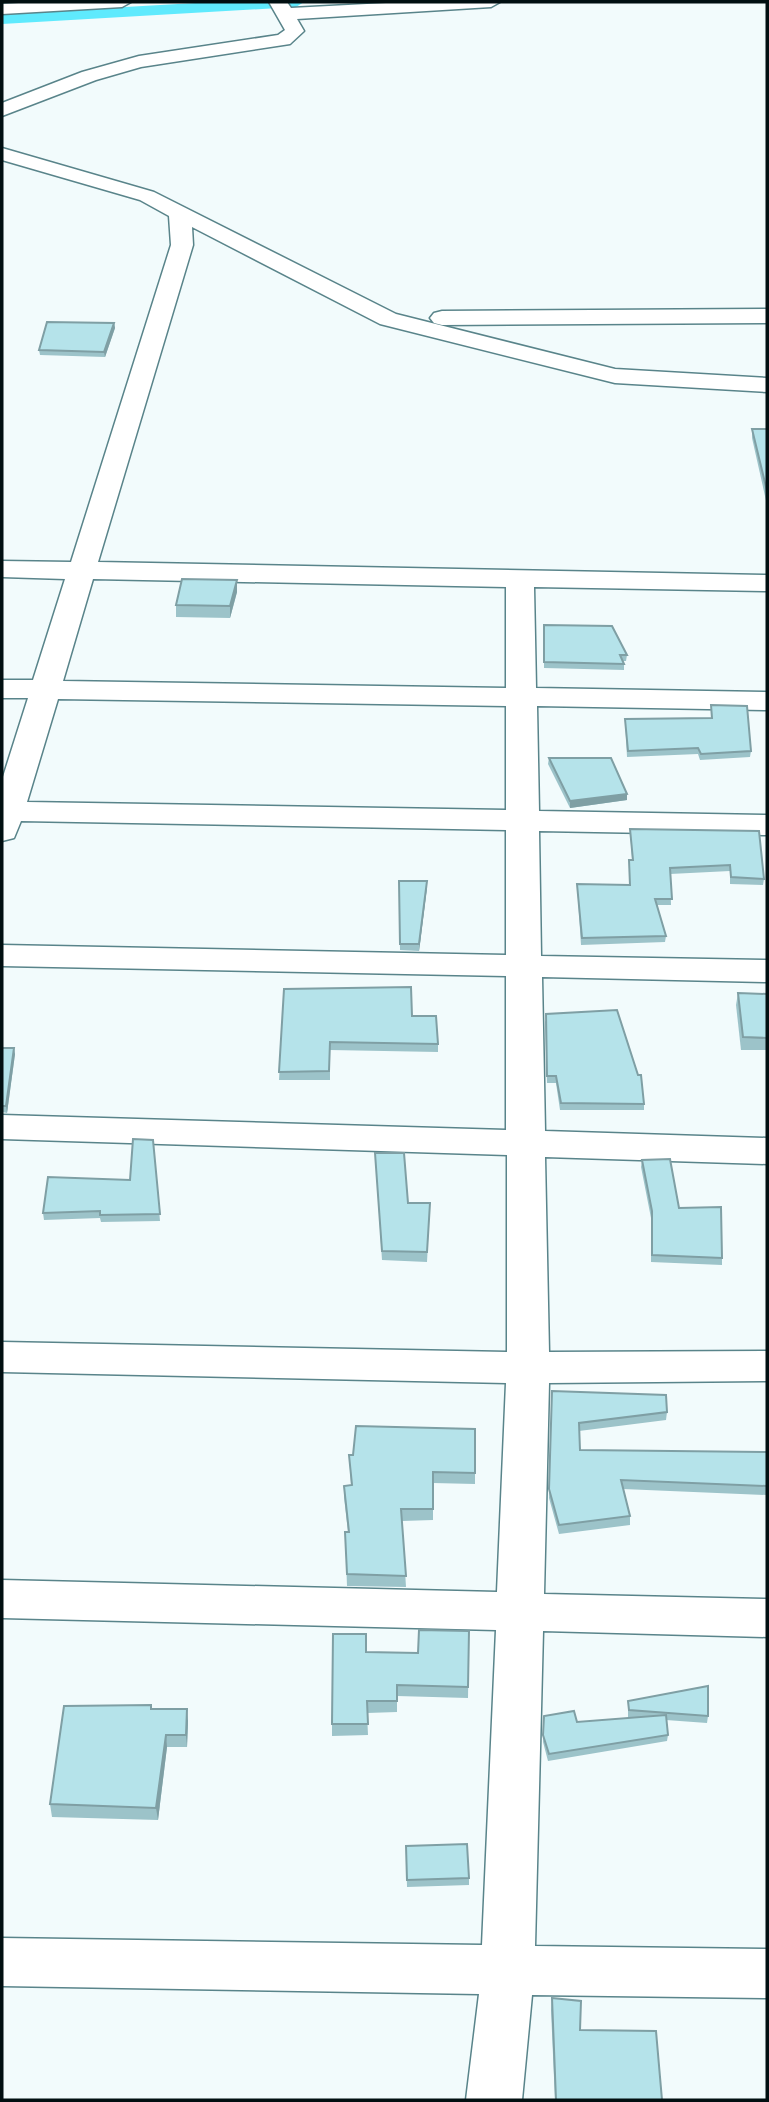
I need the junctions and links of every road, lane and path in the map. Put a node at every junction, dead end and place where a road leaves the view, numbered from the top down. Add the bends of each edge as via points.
1 (122, 2) edge
2 (491, 2) edge
3 (281, 7) edge
4 (2, 9) edge
5 (2, 110) edge
6 (2, 154) edge
7 (180, 212) junction
8 (767, 316) edge
9 (388, 319) junction
10 (767, 385) edge
11 (2, 569) edge
12 (82, 571) junction
13 (520, 579) junction
14 (767, 583) edge
15 (2, 689) edge
16 (45, 690) junction
17 (521, 697) junction
18 (767, 701) edge
19 (4, 818) edge
20 (522, 821) junction
21 (767, 825) edge
22 (2, 956) edge
23 (524, 966) junction
24 (767, 971) edge
25 (2, 1127) edge
26 (525, 1144) junction
27 (767, 1151) edge
28 (2, 1357) edge
29 (767, 1366) edge
30 (528, 1368) junction
31 (2, 1598) edge
32 (520, 1612) junction
33 (767, 1618) edge
34 (2, 1962) edge
35 (508, 1971) junction
36 (767, 1974) edge
37 (494, 2100) edge

1 - 4 street
2 - 3 street
3 - 5 street via 295,31 284,40 131,64
6 - 7 street via 147,196
7 - 9 street
7 - 12 street via 182,245
8 - 9 street
9 - 10 street via 615,376
11 - 12 street
12 - 13 street
12 - 16 street
13 - 14 street
13 - 17 street
15 - 16 street
16 - 17 street
16 - 19 street
17 - 18 street
17 - 20 street
19 - 20 street
20 - 21 street
20 - 23 street
22 - 23 street
23 - 24 street
23 - 26 street
25 - 26 street
26 - 27 street
26 - 30 street
28 - 30 street
29 - 30 street
30 - 32 street
31 - 32 street
32 - 33 street
32 - 35 street
34 - 35 street
35 - 36 street
35 - 37 street

